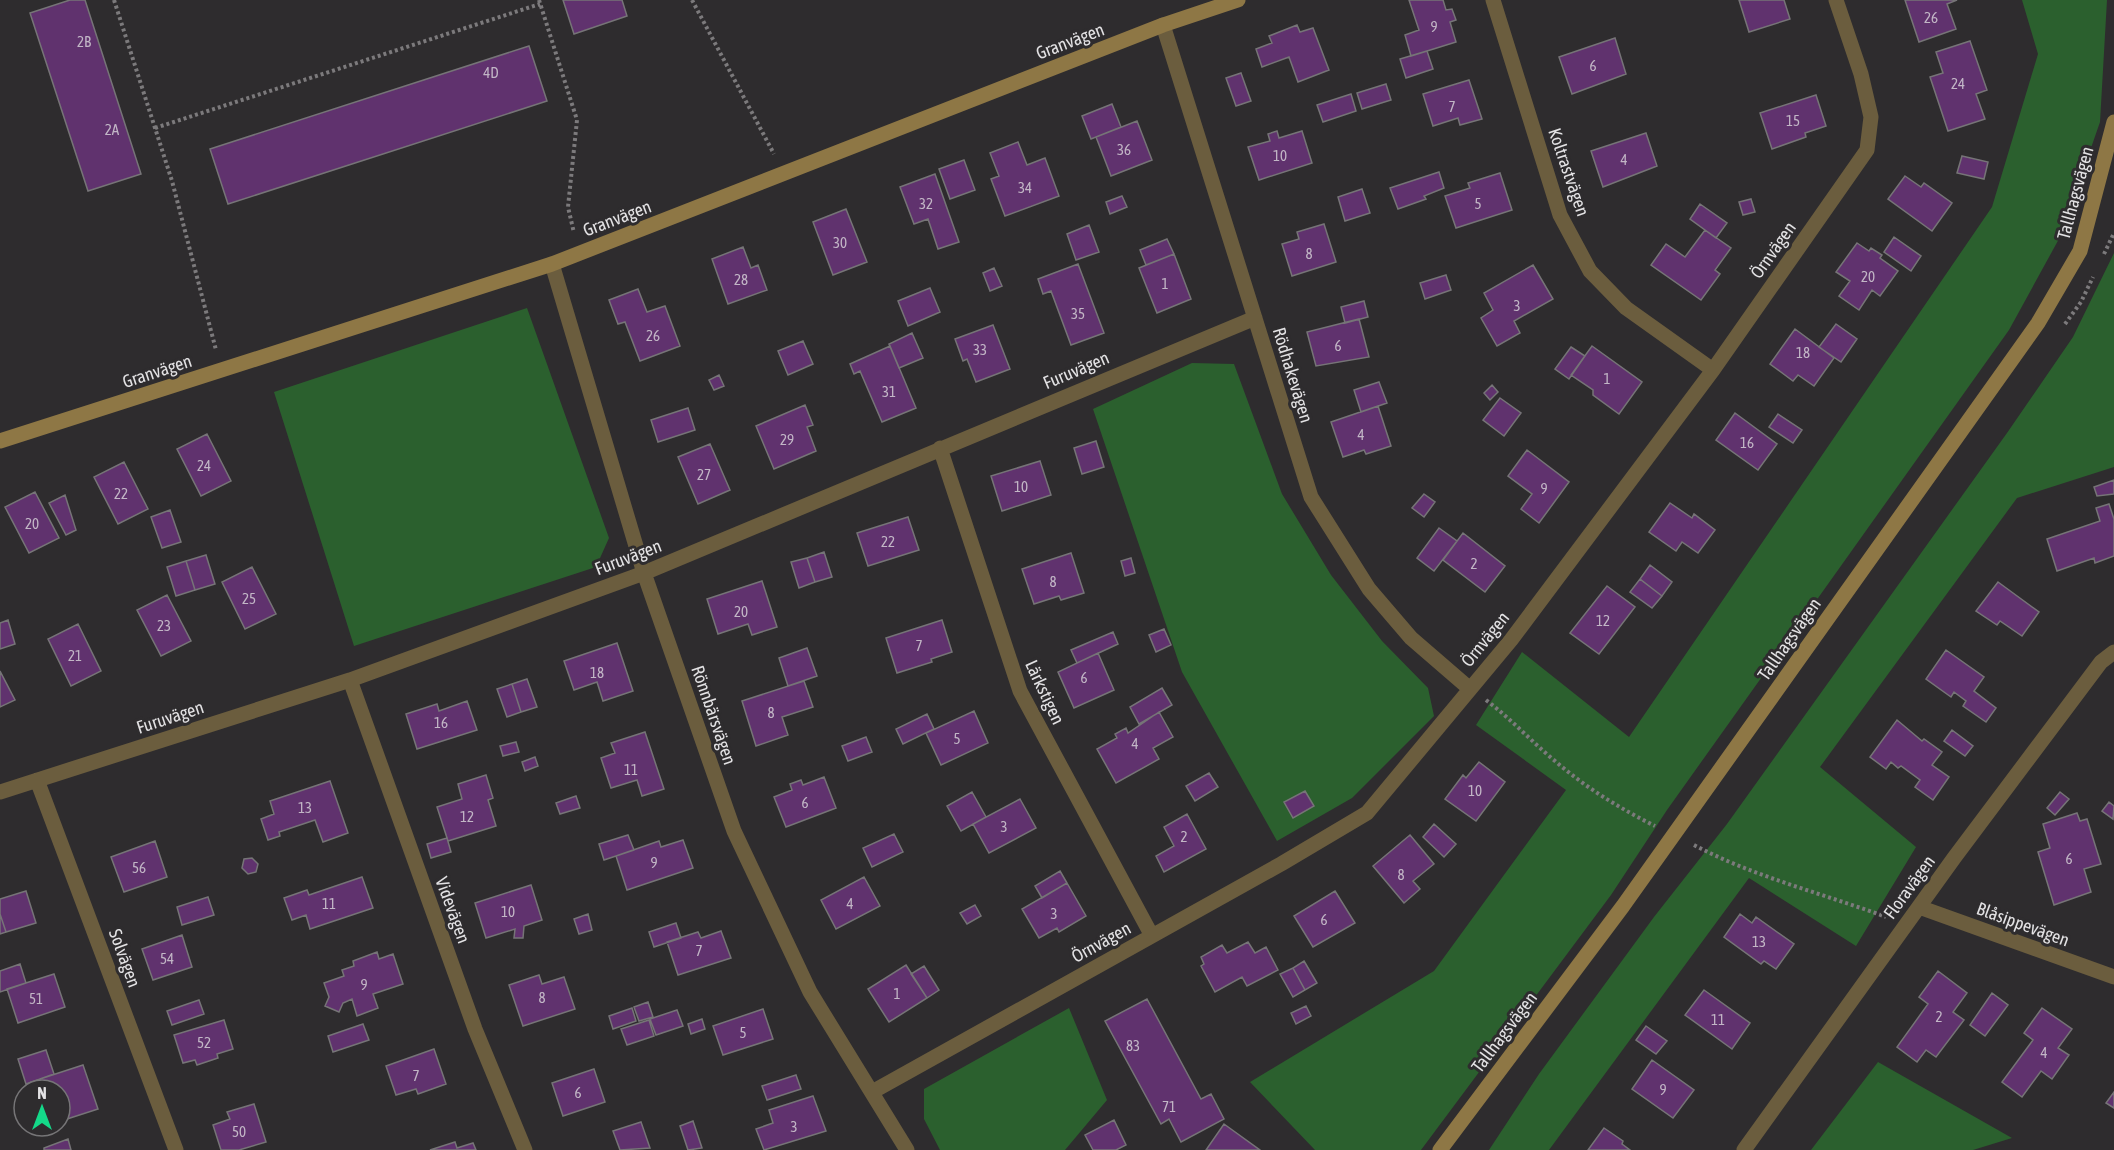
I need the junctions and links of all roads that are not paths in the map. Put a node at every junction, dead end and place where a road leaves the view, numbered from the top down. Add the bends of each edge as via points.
1 (1238, 0) edge
2 (1493, 0) edge
3 (1836, 0) edge
4 (1163, 25) junction
5 (2114, 122) edge
6 (552, 264) junction
7 (1255, 318) junction
8 (1713, 370) junction
9 (0, 441) edge
10 (940, 448) junction
11 (644, 573) junction
12 (2114, 652) edge
13 (350, 680) junction
14 (1470, 689) junction
15 (37, 780) junction
16 (0, 792) edge
17 (1919, 907) junction
18 (1152, 936) junction
19 (2114, 977) edge
20 (872, 1092) junction
21 (176, 1150) edge
22 (525, 1150) edge
23 (907, 1150) edge
24 (1440, 1150) edge
25 (1744, 1150) edge

1 - 4 street, Granvägen
2 - 8 street, Koltrastvägen via 1560,214 1590,271 1626,308
3 - 8 street, Örnvägen via 1871,117 1866,150
4 - 6 street, Granvägen
4 - 7 street, Rödhakevägen
5 - 24 street, Tallhagsvägen via 2080,251 2037,323 1623,906
6 - 9 street, Granvägen
6 - 11 street, Rönnbärsvägen
7 - 10 street, Furuvägen
7 - 14 street, Rödhakevägen via 1311,497 1369,589 1411,638
8 - 14 street, Örnvägen
10 - 11 street, Furuvägen
10 - 18 street, Lärkstigen via 1020,692
11 - 13 street, Furuvägen
11 - 20 street, Rönnbärsvägen via 734,831 810,992
12 - 17 street, Floravägen via 2102,662
13 - 15 street, Furuvägen
13 - 22 street, Videvägen via 475,1029
14 - 18 street, Örnvägen via 1366,813
15 - 16 street, Furuvägen
15 - 21 street, Solvägen
17 - 19 street, Blåsippevägen
17 - 25 street, Floravägen
18 - 20 street, Örnvägen
20 - 23 street, Rönnbärsvägen

